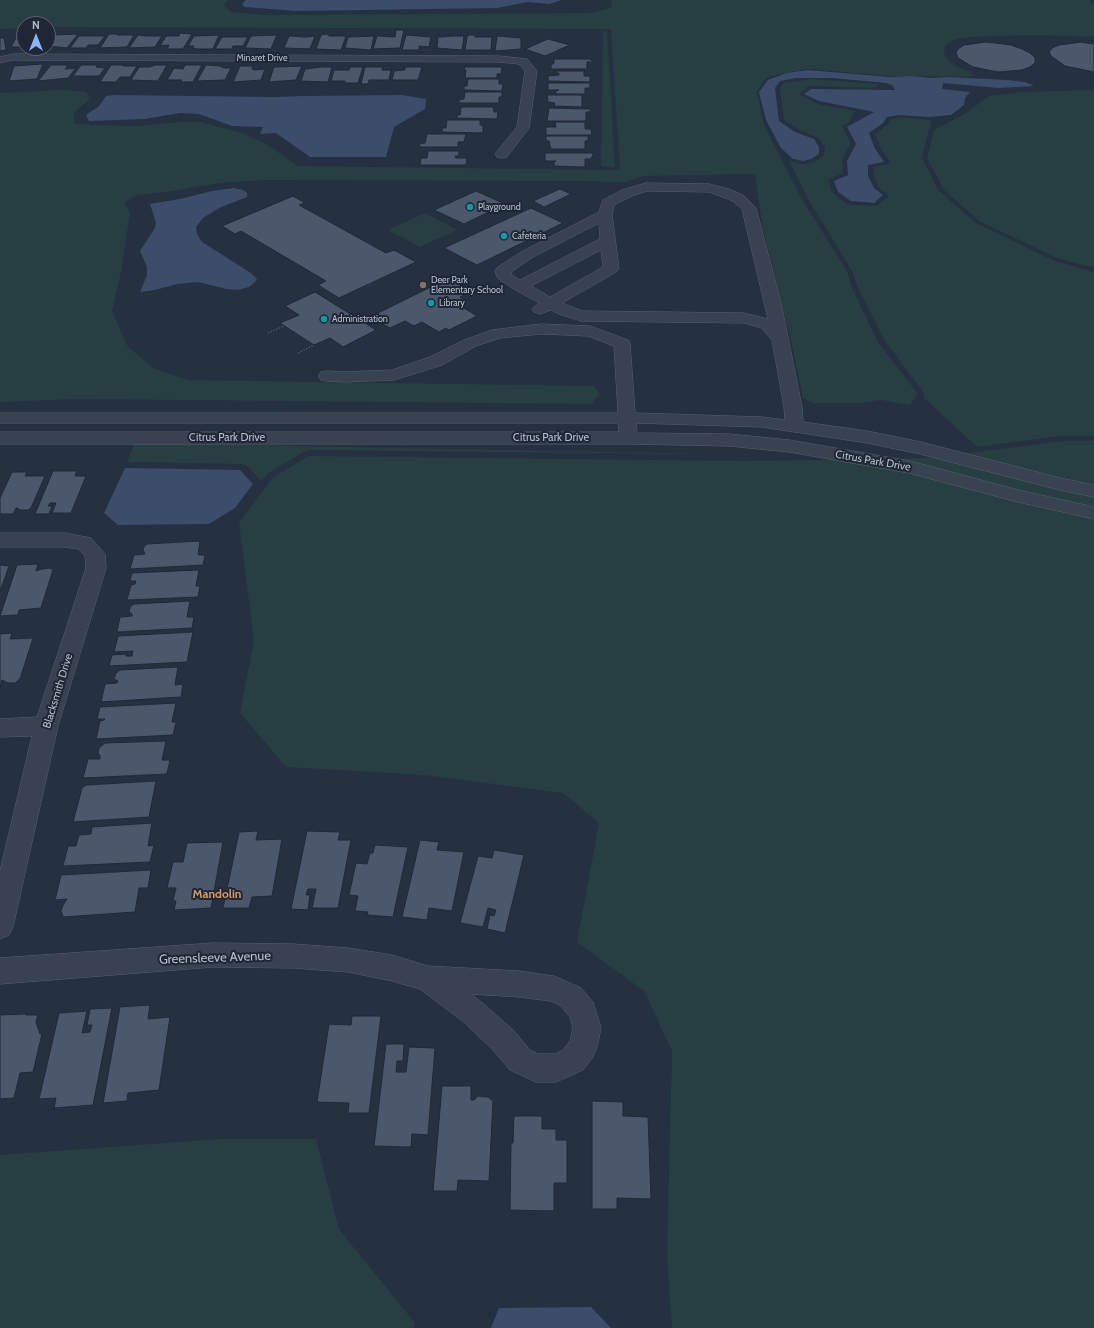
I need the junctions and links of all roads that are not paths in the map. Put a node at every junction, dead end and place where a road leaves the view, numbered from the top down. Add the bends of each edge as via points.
1 (0, 60) edge
2 (502, 154) dead end
3 (606, 214) junction
4 (608, 241) junction
5 (519, 286) junction
6 (549, 302) junction
7 (774, 306) junction
8 (717, 318) junction
9 (541, 329) junction
10 (780, 339) junction
11 (327, 376) dead end
12 (0, 418) edge
13 (627, 418) junction
14 (794, 426) junction
15 (0, 438) edge
16 (629, 438) junction
17 (1094, 491) edge
18 (1094, 513) edge
19 (0, 540) edge
20 (46, 726) junction
21 (0, 728) edge
22 (0, 927) edge
23 (0, 971) edge
24 (428, 979) junction

1 - 2 street, Minaret Drive via 29,58 523,61 531,71 523,128
3 - 4 street
3 - 5 street via 503,270 505,277
3 - 7 street via 608,203 627,193 646,188 709,188 738,198 749,208
4 - 5 street
4 - 6 street via 611,269
5 - 6 street
6 - 8 street via 565,311 582,316
6 - 9 street via 540,309
7 - 8 street via 768,314
7 - 10 street
8 - 10 street via 756,320 768,325
9 - 11 street via 498,333 470,343 436,361 394,375 344,378
9 - 13 street via 590,331 622,343
10 - 14 street via 794,407
12 - 13 street, Citrus Park Drive
13 - 14 street, Citrus Park Drive via 762,422
13 - 16 street
14 - 17 street, Citrus Park Drive via 921,448
15 - 16 street, Citrus Park Drive
16 - 18 street, Citrus Park Drive via 729,440 789,446 910,467
19 - 20 street, Blacksmith Drive via 65,540 84,543 95,554 96,568
20 - 21 street
20 - 22 street, Blacksmith Drive
23 - 24 street, Greensleeve Avenue via 213,956 293,956 348,960 392,968
24 - 24 street, Greensleeve Avenue via 520,984 554,989 571,997 583,1011 587,1028 583,1047 573,1060 556,1068 536,1068 520,1060 476,1014

